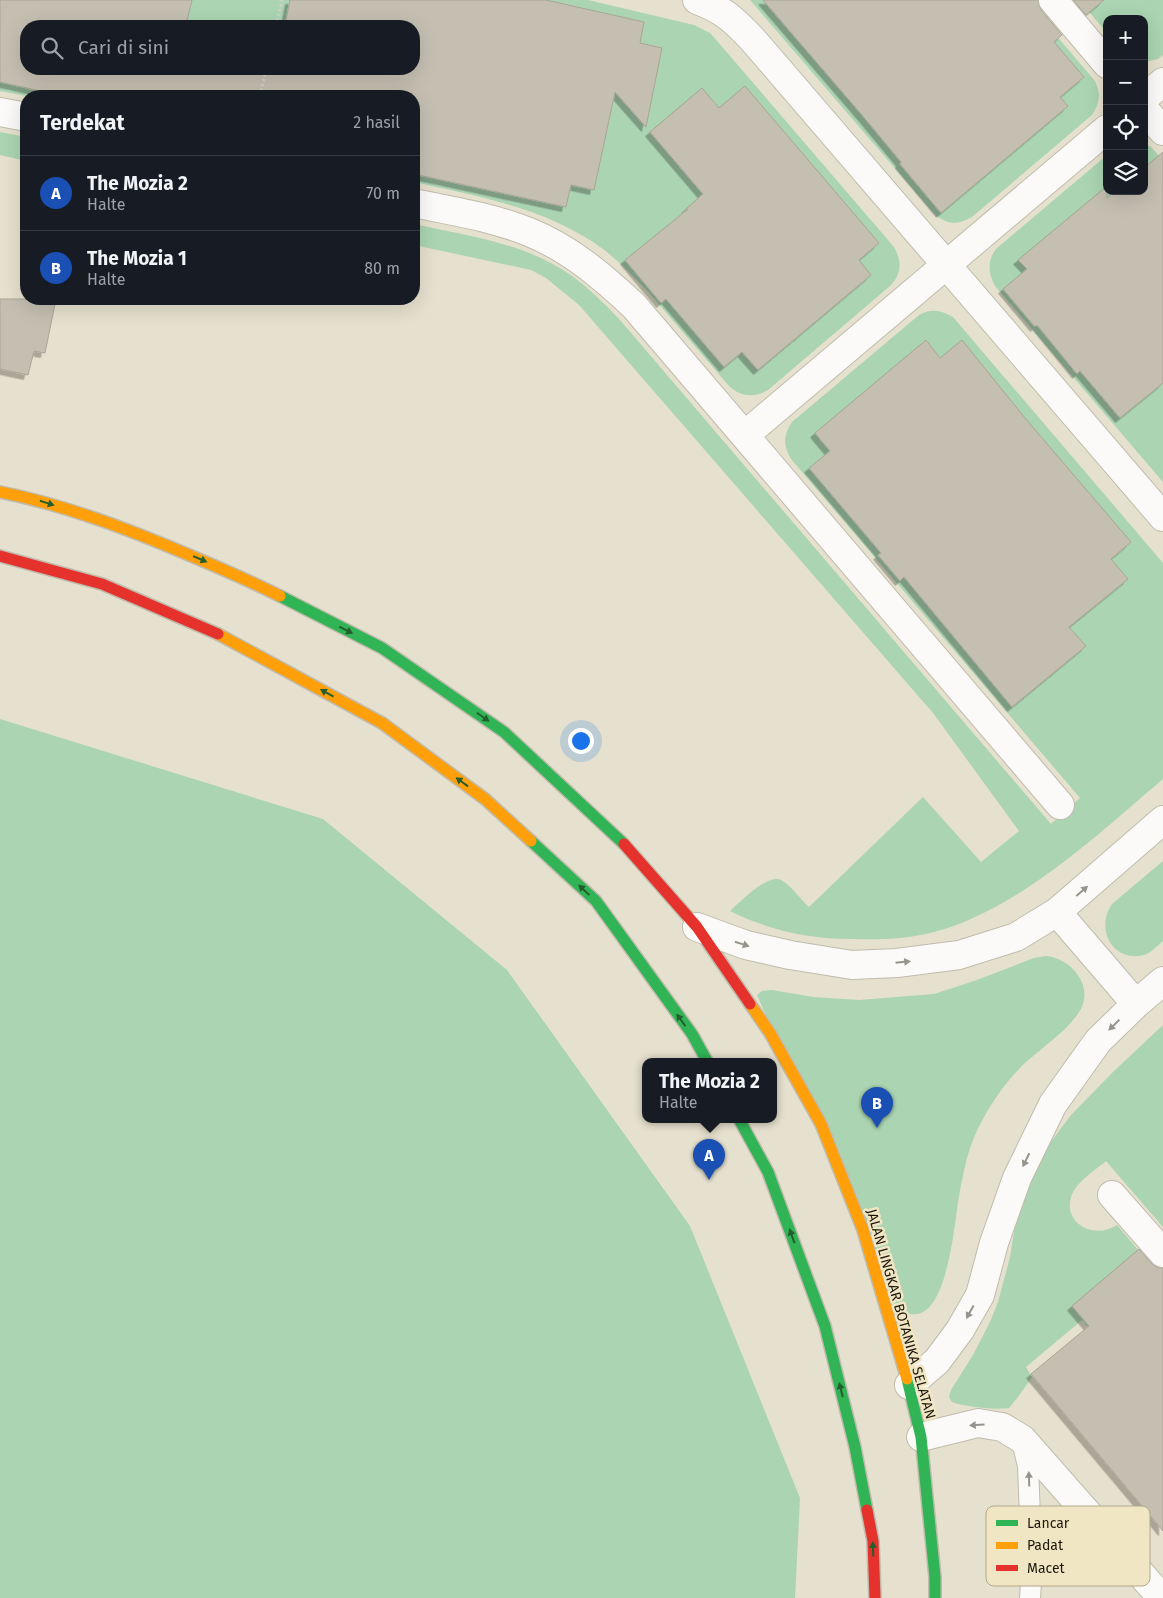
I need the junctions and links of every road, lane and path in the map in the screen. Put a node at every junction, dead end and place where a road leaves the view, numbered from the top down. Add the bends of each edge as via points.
1 (282, 0) edge
2 (697, 0) edge
3 (1053, 0) edge
4 (277, 20) edge
5 (1104, 60) edge
6 (265, 75) edge
7 (1163, 82) edge
8 (261, 90) edge
9 (1148, 95) edge
10 (0, 112) edge
11 (1148, 113) edge
12 (20, 116) edge
13 (1163, 131) edge
14 (1103, 132) edge
15 (420, 204) edge
16 (946, 265) junction
17 (745, 435) junction
18 (0, 492) edge
19 (1163, 517) edge
20 (0, 556) edge
21 (1060, 805) dead end
22 (1163, 820) edge
23 (1057, 912) junction
24 (697, 927) junction
25 (1163, 981) edge
26 (1136, 1004) junction
27 (705, 1058) edge
28 (741, 1123) edge
29 (1112, 1196) dead end
30 (1163, 1254) edge
31 (909, 1385) junction
32 (921, 1437) junction
33 (1022, 1439) junction
34 (1030, 1506) edge
35 (1081, 1506) edge
36 (1150, 1584) edge
37 (874, 1598) edge
38 (935, 1598) edge
39 (1162, 1598) edge

1 - 4 path
2 - 16 street via 714,6 737,23
3 - 5 street
6 - 8 path
7 - 9 street
10 - 12 street
11 - 13 street
14 - 16 street
15 - 17 street via 529,232 571,254 602,276 634,306
16 - 17 street
16 - 19 street
17 - 21 street
18 -> 24 street, JALAN LINGKAR BOTANIKA SELATAN via 35,499 140,534 251,581 382,648 504,732 630,849
27 -> 20 street via 692,1034 596,901 485,799 382,723 222,636 102,584
23 -> 22 street
24 -> 23 street via 746,945 852,965 959,956 1016,937
23 - 26 street
24 - 31 street, JALAN LINGKAR BOTANIKA SELATAN via 770,1033 821,1124 864,1230
25 - 26 street
26 -> 31 street via 1098,1041 1053,1104 1017,1178 980,1295 937,1361
37 -> 28 street via 873,1541 826,1326 768,1172
29 - 30 street
31 - 32 street, JALAN LINGKAR BOTANIKA SELATAN
33 -> 32 street via 1002,1427 978,1424
32 - 38 street, JALAN LINGKAR BOTANIKA SELATAN
34 -> 33 lane via 1028,1466
33 - 35 street
36 - 39 street

